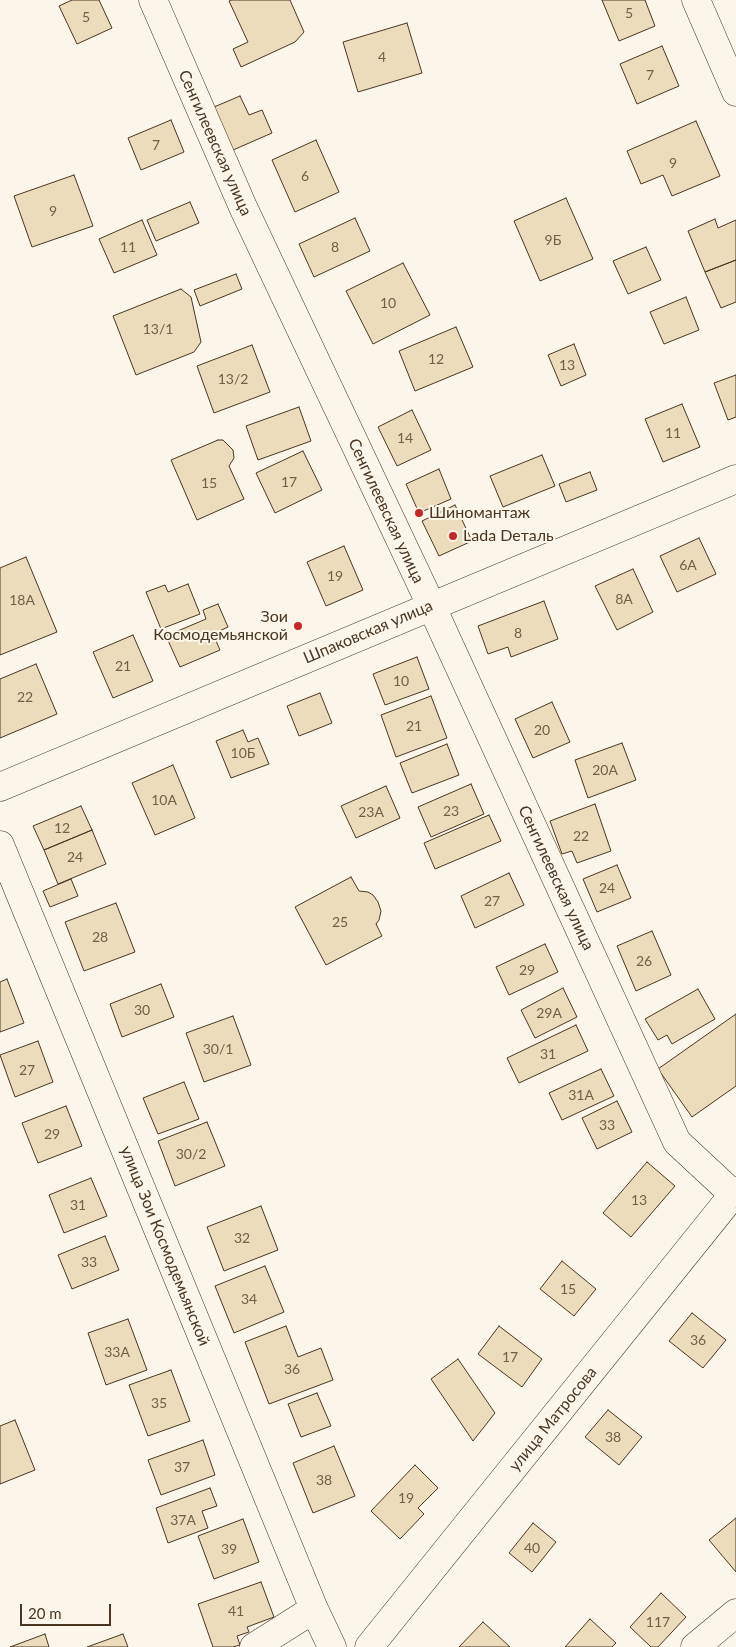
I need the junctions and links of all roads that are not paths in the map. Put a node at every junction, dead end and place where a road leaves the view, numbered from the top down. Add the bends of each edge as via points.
1 (153, 0) edge
2 (696, 0) edge
3 (736, 92) edge
4 (736, 479) edge
5 (431, 605) junction
6 (0, 787) edge
7 (0, 845) edge
8 (735, 1192) edge
9 (314, 1609) junction
10 (736, 1613) edge
11 (254, 1647) edge
12 (332, 1647) edge
13 (369, 1647) edge
14 (695, 1647) edge

1 - 5 street, Сенгилеевская улица via 243,207
2 - 3 street
4 - 5 street, Шпаковская улица
5 - 6 street, Шпаковская улица
5 - 8 street, Сенгилеевская улица via 677,1142
7 - 9 street, улица Зои Космодемьянской
8 - 13 street, улица Матросова
9 - 11 street
9 - 12 street, улица Зои Космодемьянской
10 - 14 street

